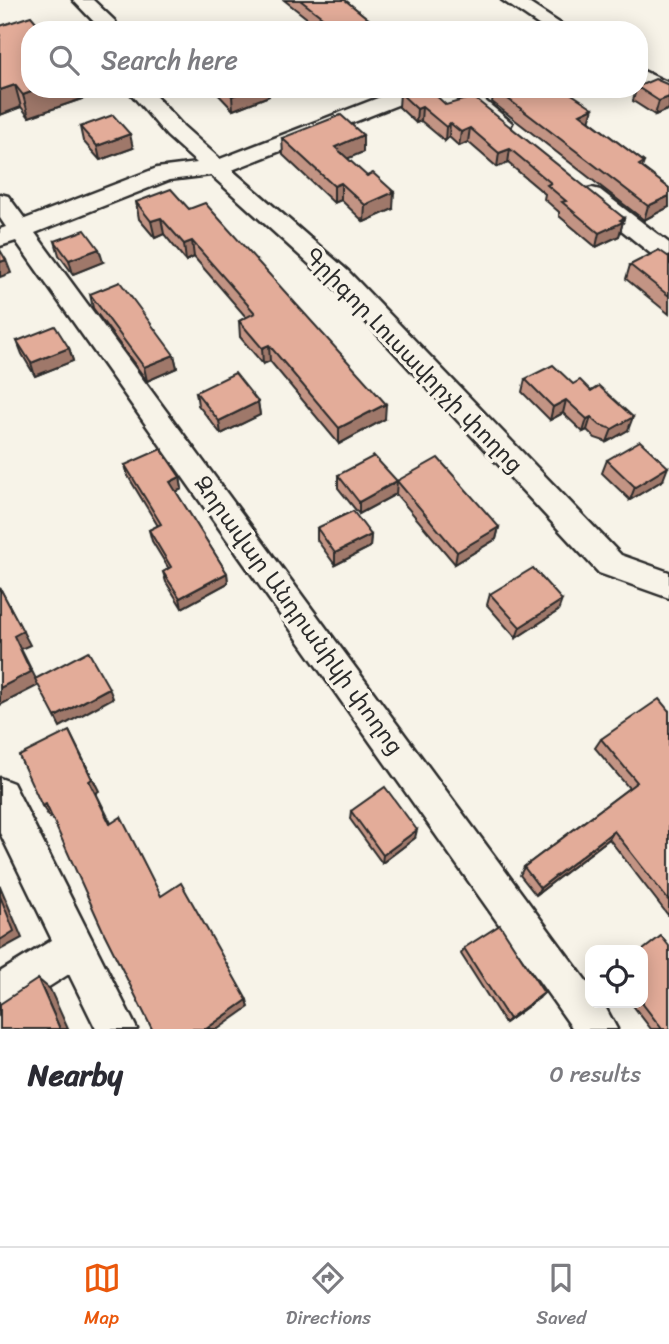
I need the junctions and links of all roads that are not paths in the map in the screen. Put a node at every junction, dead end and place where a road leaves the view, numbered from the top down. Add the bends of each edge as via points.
1 (82, 0) edge
2 (511, 0) edge
3 (103, 21) edge
4 (545, 21) edge
5 (648, 80) edge
6 (669, 92) edge
7 (145, 98) edge
8 (398, 98) edge
9 (469, 98) edge
10 (521, 139) edge
11 (216, 168) junction
12 (574, 181) edge
13 (0, 201) edge
14 (11, 234) edge
15 (669, 255) edge
16 (669, 585) edge
17 (0, 795) edge
18 (75, 948) junction
19 (0, 995) edge
20 (117, 1029) edge
21 (597, 1029) edge

1 - 3 street
2 - 4 street
5 - 6 street
7 - 11 street, Գրիգոր Լուսավորչի փողոց
8 - 11 street
9 - 10 street
11 - 14 street via 165,173
11 - 16 street, Գրիգոր Լուսավորչի փողոց via 339,277 610,564
12 - 15 street
13 - 14 street, Զորավար Անդրանիկի փողոց
14 - 21 street, Զորավար Անդրանիկի փողոց
17 - 18 street
18 - 19 street
18 - 20 street

